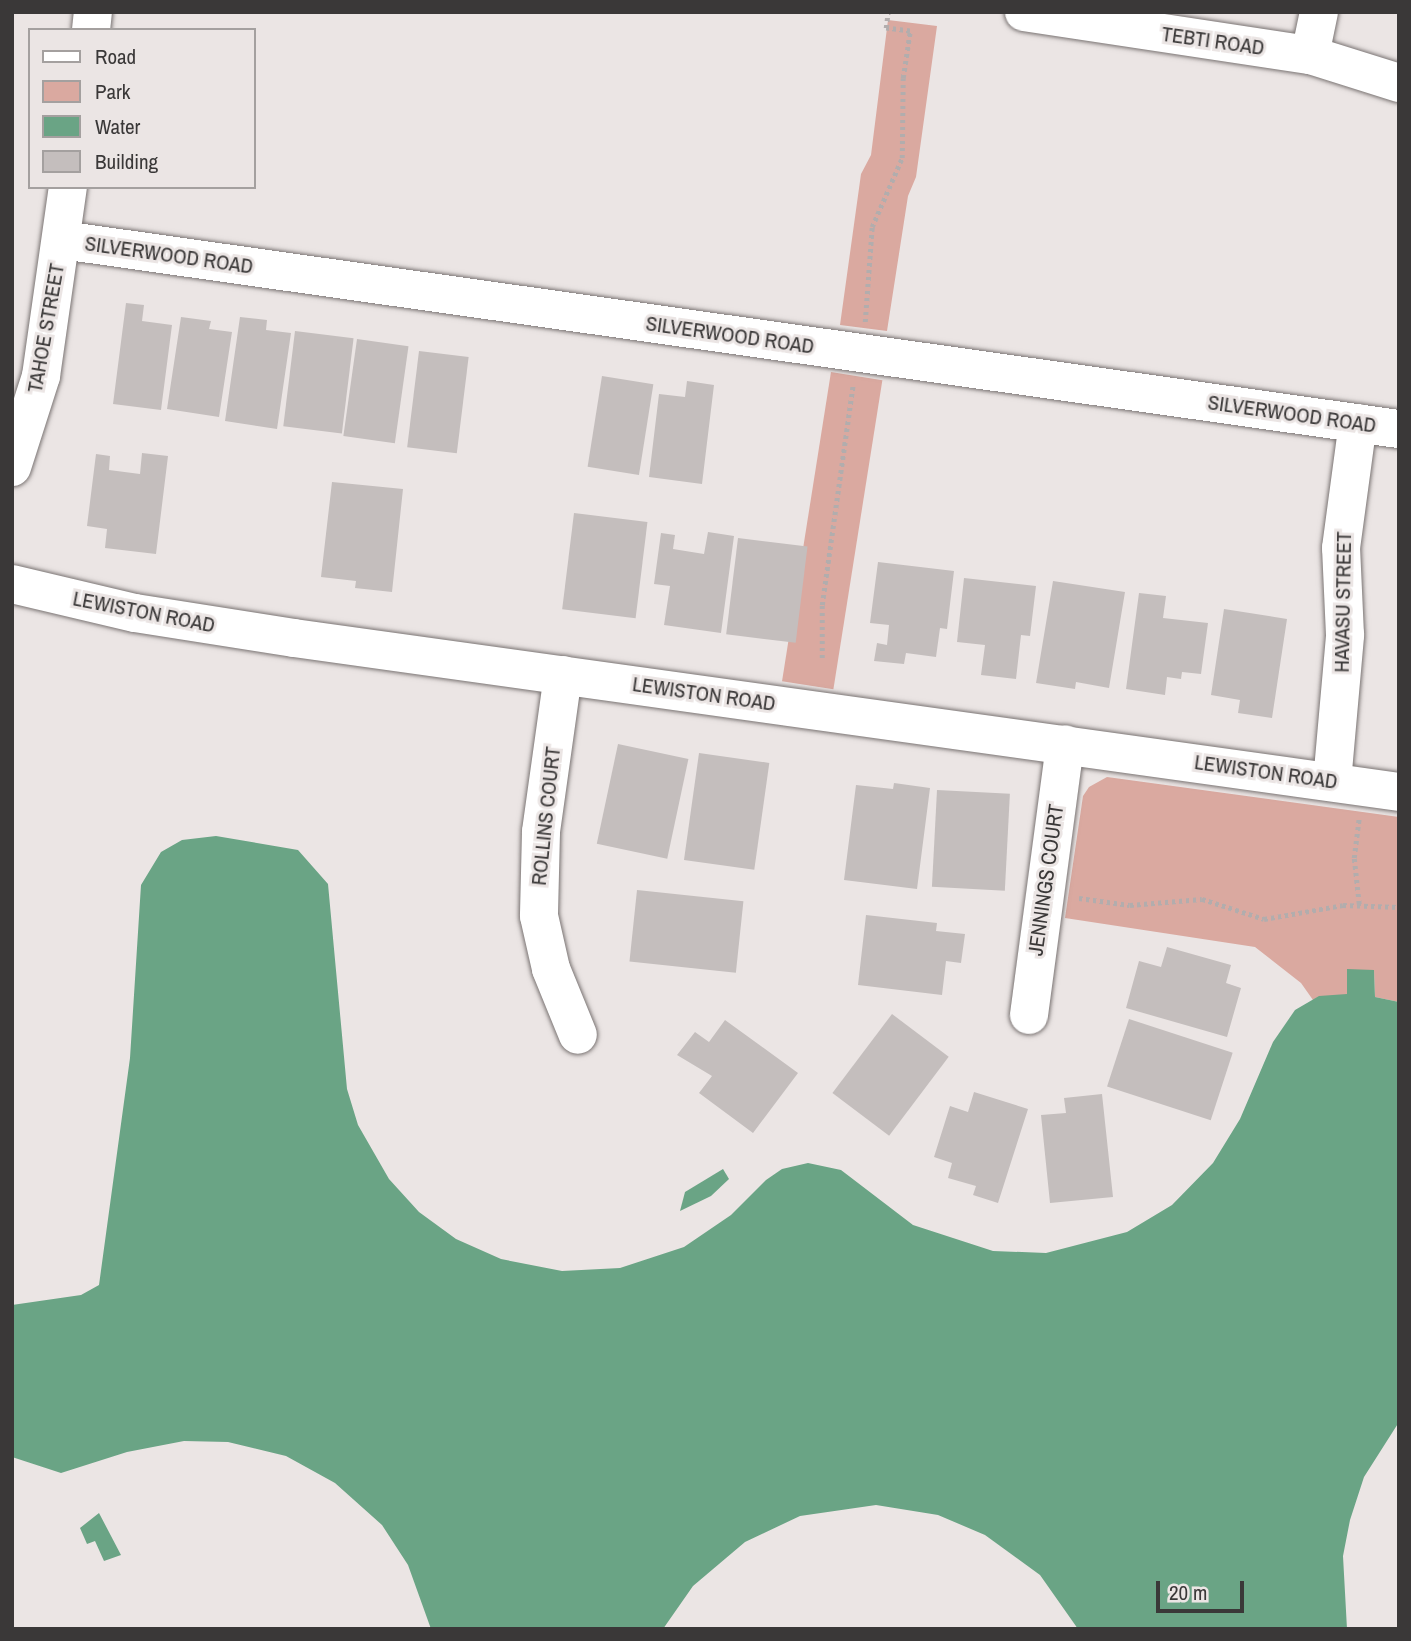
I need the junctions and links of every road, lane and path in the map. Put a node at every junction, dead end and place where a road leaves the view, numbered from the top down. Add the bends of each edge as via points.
1 (1024, 12) edge
2 (1319, 12) edge
3 (1310, 55) junction
4 (1399, 83) edge
5 (68, 189) edge
6 (62, 240) junction
7 (1357, 423) junction
8 (1399, 429) edge
9 (12, 467) edge
10 (12, 584) edge
11 (563, 675) junction
12 (1065, 744) junction
13 (1332, 782) junction
14 (1399, 792) edge
15 (1079, 898) dead end
16 (1359, 904) junction
17 (1399, 907) edge
18 (1029, 1015) dead end
19 (578, 1035) dead end

1 - 3 street, TEBTI ROAD
2 - 3 street
3 - 4 street, TEBTI ROAD
5 - 6 street, TAHOE STREET
6 - 7 street, SILVERWOOD ROAD
6 - 9 street, TAHOE STREET via 41,376
7 - 8 street, SILVERWOOD ROAD
7 - 13 street, HAVASU STREET via 1341,548 1345,635
10 - 11 street, LEWISTON ROAD via 135,613
11 - 12 street, LEWISTON ROAD
11 - 19 street, ROLLINS COURT via 541,832 539,916 551,969
12 - 13 street, LEWISTON ROAD
12 - 18 street, JENNINGS COURT
13 - 14 street, LEWISTON ROAD
13 - 16 path via 1360,816 1354,858
15 - 16 path via 1130,905 1195,898 1264,919
16 - 17 path

